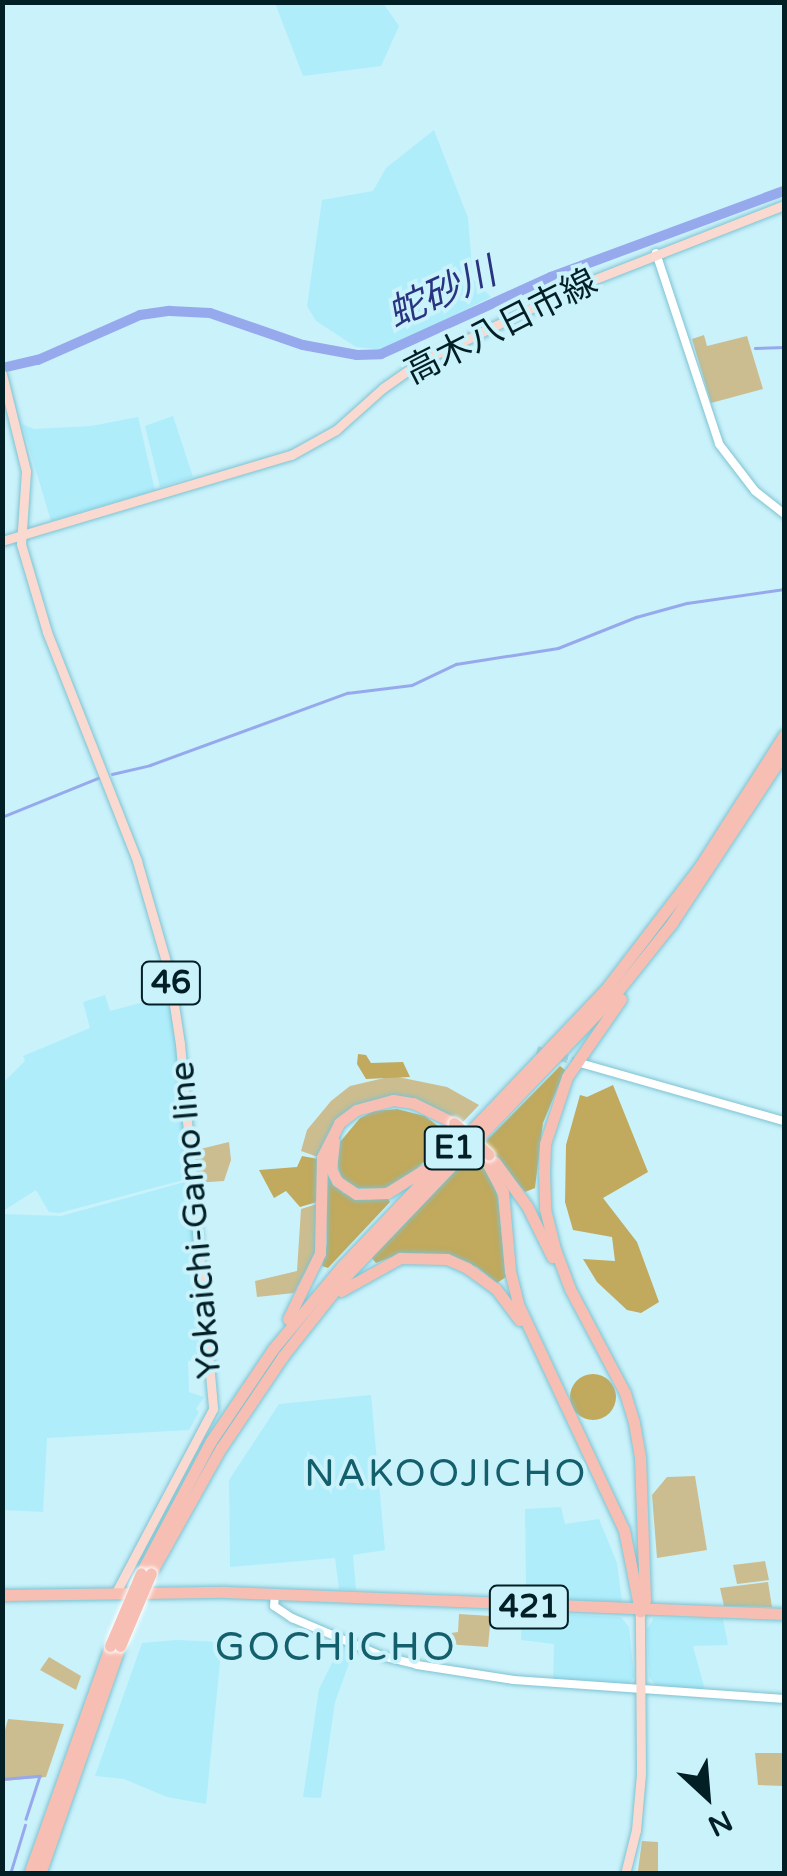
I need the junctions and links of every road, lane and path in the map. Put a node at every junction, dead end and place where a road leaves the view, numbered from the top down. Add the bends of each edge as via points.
1 (784, 205) edge
2 (656, 254) junction
3 (3, 376) edge
4 (784, 514) edge
5 (20, 536) junction
6 (2, 541) edge
7 (784, 735) edge
8 (784, 753) edge
9 (708, 872) junction
10 (580, 1063) tunnel mouth
11 (784, 1121) edge
12 (452, 1125) junction
13 (448, 1153) junction
14 (487, 1156) junction
15 (570, 1289) junction
16 (323, 1305) junction
17 (528, 1331) junction
18 (211, 1441) junction
19 (146, 1573) junction
20 (116, 1592) junction
21 (2, 1595) edge
22 (274, 1595) junction
23 (640, 1611) junction
24 (784, 1614) edge
25 (115, 1646) junction
26 (640, 1688) junction
27 (784, 1698) edge
28 (29, 1874) edge
29 (40, 1874) edge
30 (625, 1874) edge

1 - 2 main road, 高木八日市線
2 - 4 street via 719,444 755,491
2 - 5 main road, 高木八日市線 via 420,362 310,448
3 - 5 main road, Yokaichi-Gamo line / 46 via 26,470
5 - 6 main road, 高木八日市線
5 - 20 main road, Yokaichi-Gamo line / 46 via 47,632 137,861 169,972 180,1044 212,1409
7 - 13 highway, E1 via 644,943 565,1035
8 - 9 highway, E1
9 - 15 highway via 585,1046 555,1107 545,1144 545,1209
9 - 16 highway, E1 via 613,997
10 - 11 street
12 - 13 highway via 412,1108 376,1107 344,1126 333,1142 331,1170 345,1189 370,1197 402,1186
12 - 14 highway, bridge
12 - 18 highway via 394,1100 374,1102 340,1123 322,1156 323,1230 311,1276
13 - 18 highway, E1 via 304,1310
14 - 15 highway via 527,1206
14 - 17 highway via 503,1192 510,1271
15 - 23 highway via 634,1423 645,1600
16 - 17 highway via 378,1266 424,1256 484,1279
16 - 19 highway, E1 via 221,1448
17 - 23 highway via 624,1530
18 - 19 highway, E1
19 - 25 highway, E1, bridge
20 - 21 highway, 421
20 - 22 highway, 421
22 - 23 highway, 421
22 - 26 street via 274,1606 292,1618 416,1665
23 - 24 highway, 421
23 - 26 main road
25 - 28 highway, E1
25 - 29 highway, E1
26 - 27 street
26 - 30 main road via 641,1774

